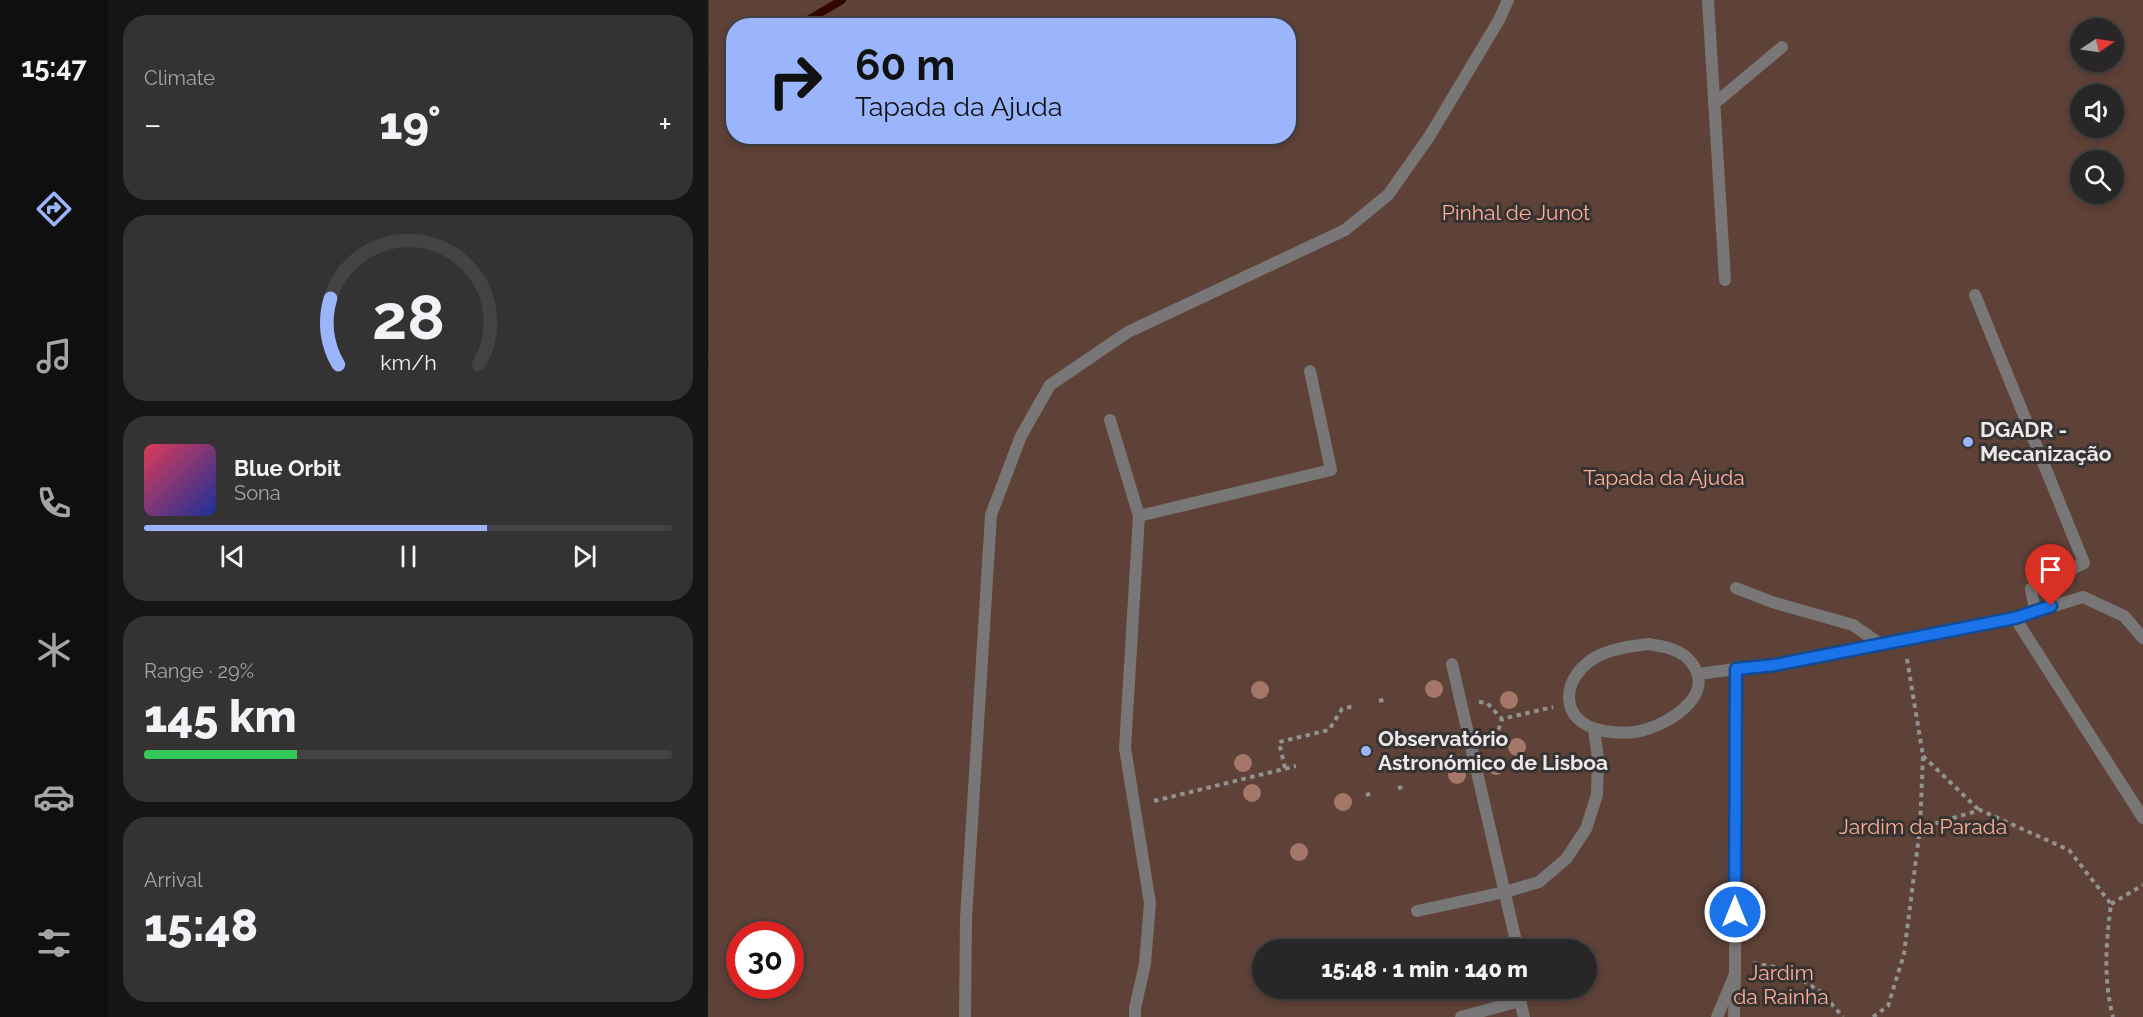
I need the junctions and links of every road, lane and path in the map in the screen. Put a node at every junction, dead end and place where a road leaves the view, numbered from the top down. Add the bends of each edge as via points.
1 (1508, 0) edge
2 (1708, 0) edge
3 (1782, 47) dead end
4 (1714, 104) junction
5 (1725, 280) dead end
6 (1975, 296) dead end
7 (1310, 371) dead end
8 (1110, 420) dead end
9 (1138, 516) junction
10 (1736, 588) dead end
11 (2035, 610) junction
12 (2015, 618) junction
13 (2143, 638) edge
14 (1880, 644) junction
15 (1452, 664) dead end
16 (1736, 669) junction
17 (1909, 670) dead end
18 (1698, 674) junction
19 (1386, 699) dead end
20 (1379, 701) dead end
21 (1461, 703) junction
22 (1568, 704) junction
23 (1354, 706) dead end
24 (1594, 729) junction
25 (1923, 756) junction
26 (1296, 766) dead end
27 (1285, 768) junction
28 (1405, 787) dead end
29 (1398, 788) dead end
30 (1374, 794) dead end
31 (1366, 795) dead end
32 (1136, 805) junction
33 (1980, 810) junction
34 (2143, 818) edge
35 (1920, 828) junction
36 (2143, 885) edge
37 (1505, 892) junction
38 (2111, 904) junction
39 (1417, 911) dead end
40 (1516, 939) edge
41 (1735, 960) junction
42 (1735, 974) junction
43 (1510, 999) edge
44 (1522, 999) edge
45 (964, 1017) edge
46 (1135, 1017) edge
47 (1461, 1017) edge
48 (1524, 1017) edge
49 (1717, 1017) edge
50 (1734, 1017) edge
51 (1843, 1017) edge
52 (1873, 1017) edge
53 (2114, 1017) edge

1 - 45 street via 1429,136 1388,195 1345,230 1128,332 1050,385 1021,436 990,515 966,918
2 - 4 street
3 - 4 street
4 - 5 street
6 - 11 street via 2084,562 2031,589
7 - 9 street via 1331,470
8 - 9 street
9 - 32 street via 1125,748
10 - 14 street via 1853,625
11 - 12 street
11 - 13 street via 2083,597 2124,615
12 - 14 street
12 - 34 street
14 - 16 street
15 - 21 street
16 - 18 street
16 - 41 street
17 - 25 path
18 - 22 street via 1689,659 1672,649 1649,644 1623,647 1599,656 1580,670 1569,687
18 - 24 street via 1697,691 1686,708 1667,722 1634,732
19 - 20 path
21 - 22 path via 1487,703 1502,720
21 - 37 street
22 - 24 street via 1577,719
23 - 27 path via 1342,709 1329,730 1279,742
24 - 37 street via 1597,795 1586,829 1566,859 1539,882
25 - 33 path
25 - 35 path
26 - 27 path
27 - 32 path
28 - 29 path
30 - 31 path
32 - 46 street via 1150,903 1145,964
33 - 35 path
33 - 38 path via 2069,850
35 - 52 path via 1904,954 1888,1006
36 - 38 path
37 - 39 street
37 - 40 street
38 - 53 path via 2105,948
41 - 42 street
41 - 51 path via 1785,969 1821,992
42 - 49 street
42 - 50 street
43 - 47 street
44 - 48 street

